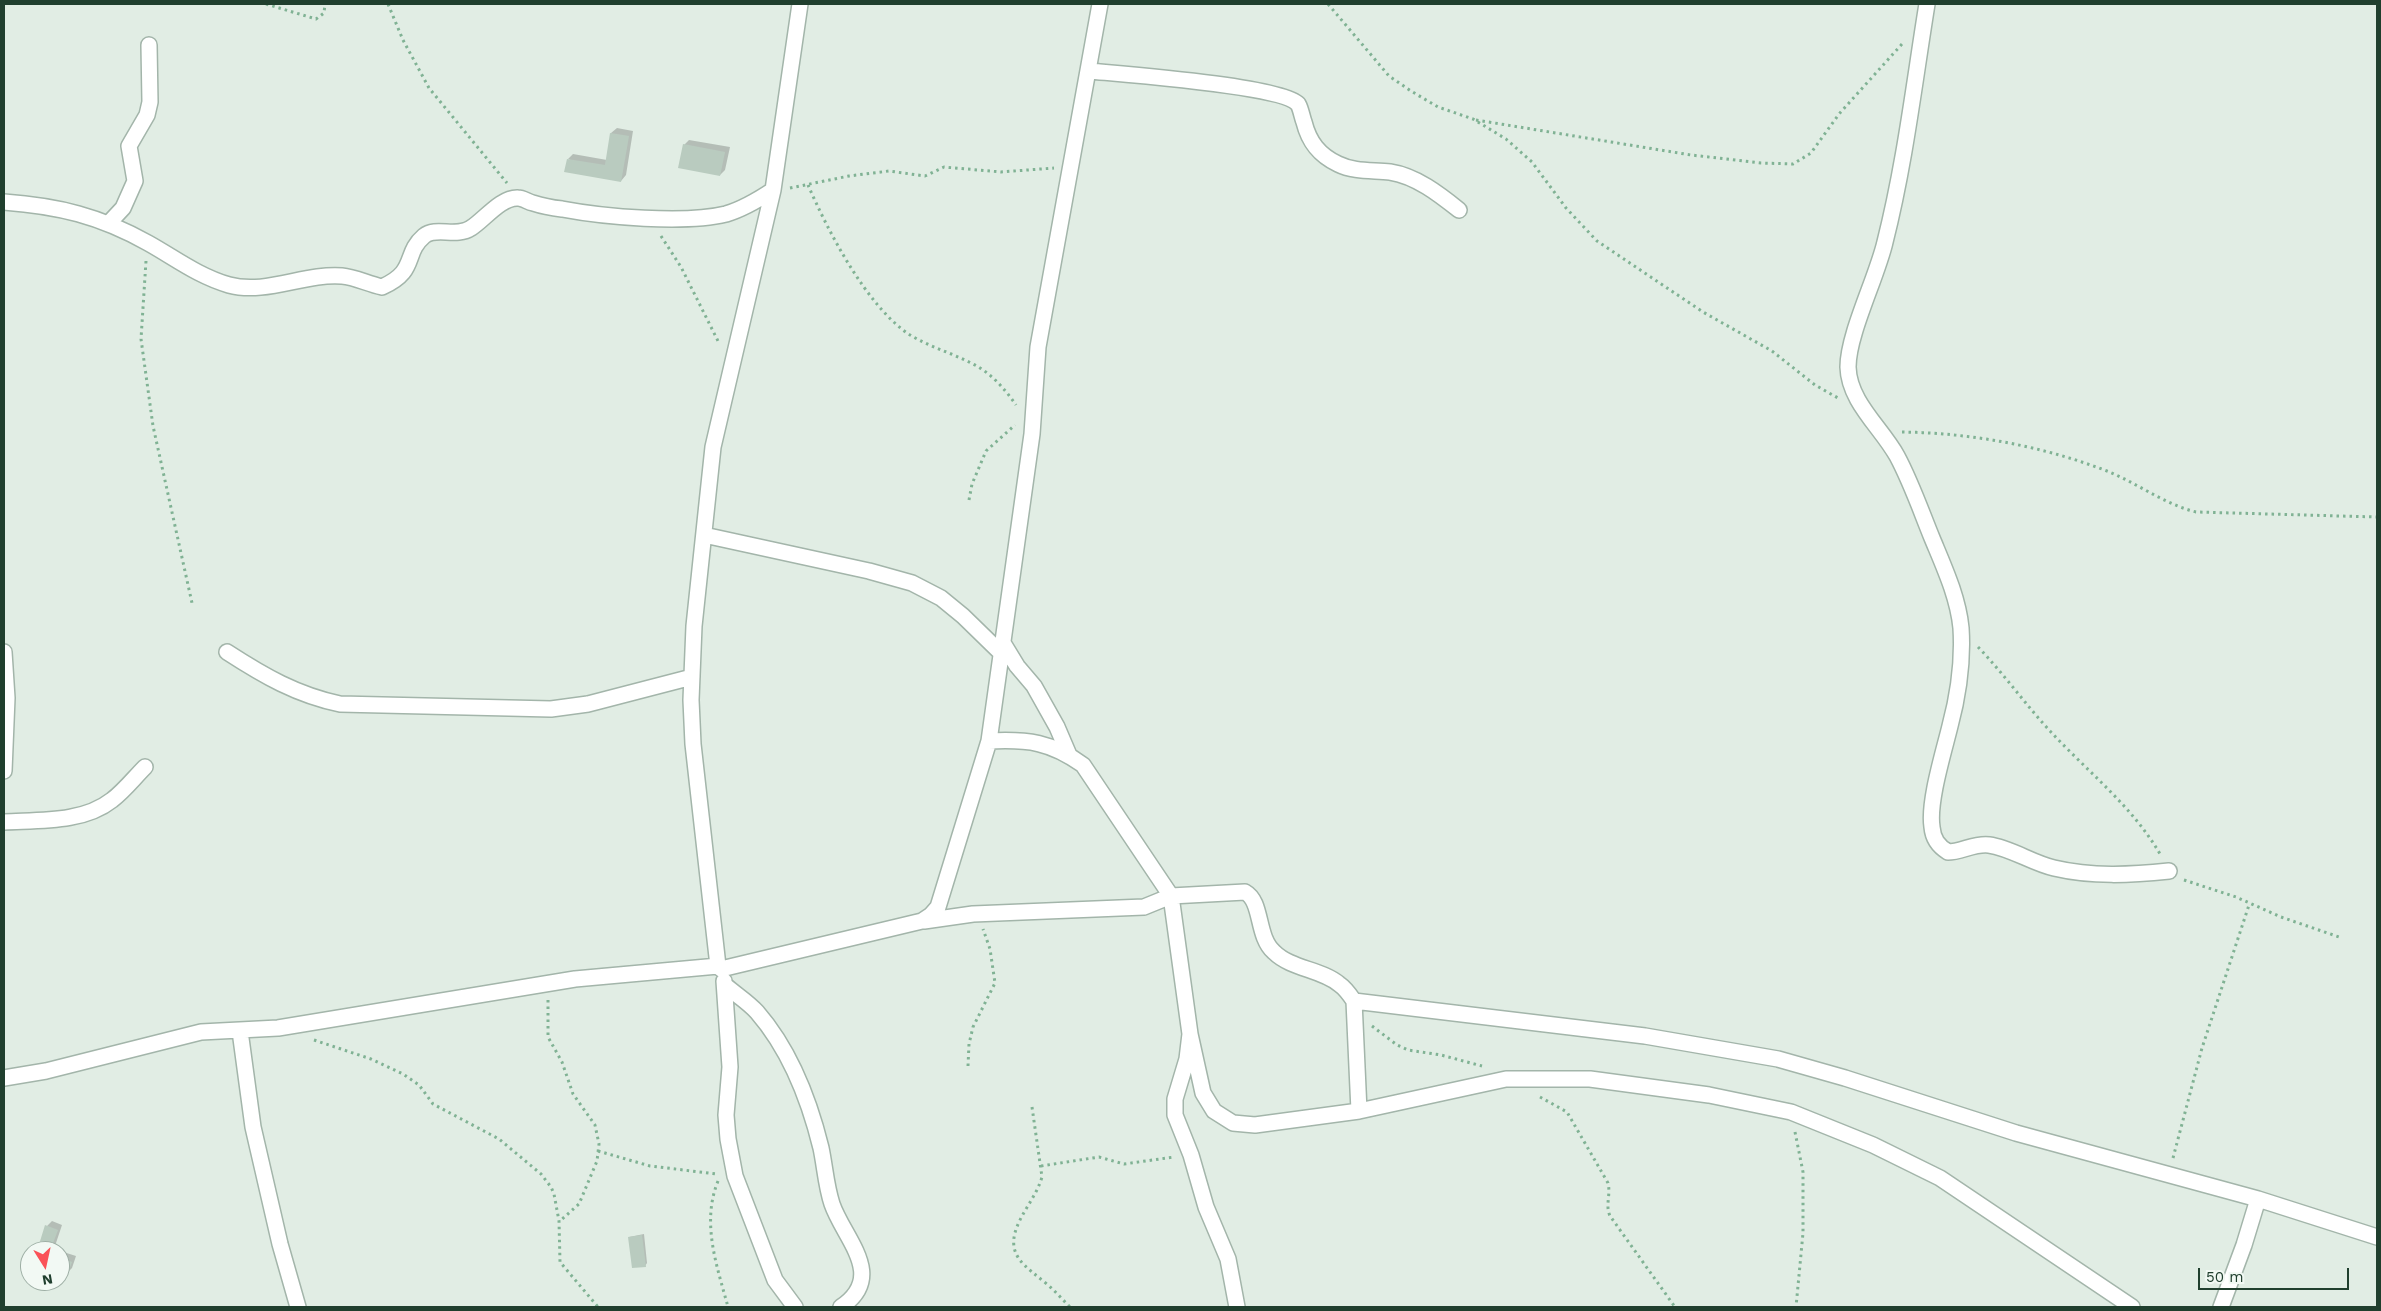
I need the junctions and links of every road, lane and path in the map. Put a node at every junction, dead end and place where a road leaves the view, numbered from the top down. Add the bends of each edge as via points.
1 (266, 4) edge
2 (325, 4) edge
3 (388, 4) edge
4 (800, 4) edge
5 (1100, 4) edge
6 (1328, 4) edge
7 (1927, 4) edge
8 (1925, 19) junction
9 (149, 45) dead end
10 (1090, 70) junction
11 (1473, 119) junction
12 (1070, 166) junction
13 (808, 185) junction
14 (773, 190) junction
15 (518, 198) junction
16 (4, 202) edge
17 (1459, 210) dead end
18 (652, 218) junction
19 (109, 223) junction
20 (148, 243) junction
21 (729, 372) junction
22 (1018, 408) dead end
23 (1865, 413) junction
24 (1017, 423) dead end
25 (1882, 432) junction
26 (969, 500) dead end
27 (2377, 517) edge
28 (704, 535) junction
29 (192, 603) dead end
30 (1961, 628) junction
31 (1003, 648) junction
32 (4, 652) edge
33 (227, 652) dead end
34 (692, 677) junction
35 (989, 741) junction
36 (1069, 755) junction
37 (145, 767) dead end
38 (4, 771) edge
39 (4, 822) edge
40 (2169, 871) junction
41 (1171, 896) junction
42 (2249, 905) junction
43 (973, 914) junction
44 (922, 921) junction
45 (2342, 938) dead end
46 (719, 968) junction
47 (549, 983) junction
48 (725, 985) junction
49 (1356, 1007) junction
50 (240, 1031) junction
51 (1190, 1034) junction
52 (306, 1037) dead end
53 (968, 1066) dead end
54 (4, 1078) edge
55 (1506, 1079) junction
56 (1532, 1093) dead end
57 (1032, 1107) dead end
58 (1359, 1112) junction
59 (1791, 1112) junction
60 (598, 1151) junction
61 (1192, 1155) junction
62 (1041, 1166) junction
63 (2169, 1175) junction
64 (2258, 1199) junction
65 (559, 1221) junction
66 (2377, 1237) edge
67 (595, 1302) junction
68 (298, 1307) edge
69 (598, 1307) edge
70 (602, 1307) edge
71 (728, 1307) edge
72 (795, 1307) edge
73 (842, 1307) edge
74 (1070, 1307) edge
75 (1236, 1307) edge
76 (1675, 1307) edge
77 (1796, 1307) edge
78 (2132, 1307) edge
79 (2221, 1307) edge

1 - 2 path via 316,20 324,13
3 - 15 path via 402,40 429,88
4 - 14 street
5 - 10 street
6 - 11 path via 1389,76 1438,106
7 - 8 street
8 - 11 path via 1839,114 1811,152 1793,164 1691,155
8 - 23 street via 1910,126 1893,214 1848,367 1854,391
9 - 19 street via 150,102 147,115 129,146 135,181 124,208
10 - 12 street
10 - 17 street via 1177,79 1270,93 1290,100 1298,104 1309,140 1321,154 1339,165 1392,172 1412,180 1434,190
11 - 23 path via 1506,139 1532,162 1566,208 1597,241 1703,312 1772,351 1815,385
12 - 13 path via 1001,172 944,167 924,176 889,171
12 - 31 street via 1038,347 1032,434
13 - 14 path
13 - 22 path via 839,247 890,318 910,334 974,364 999,383
14 - 18 street via 744,208 724,214
14 - 21 street via 745,319
15 - 18 street via 563,210
15 - 20 street via 504,202 470,229 460,233 431,232 424,236 400,278 382,287 342,276 232,285 193,271
16 - 19 street via 38,204
18 - 21 path via 710,323
19 - 20 street
20 - 29 path via 141,339 153,426
21 - 28 street via 713,447
23 - 25 street
24 - 26 path via 986,451 974,477
25 - 27 path via 1942,433 1990,439 2060,456 2106,471 2178,508 2196,512
25 - 30 street via 1909,482 1933,540 1954,597
28 - 31 street via 912,583 941,598
28 - 34 street
30 - 40 path via 2001,670 2051,732 2134,818 2152,840
30 - 40 street via 1959,676 1931,825 1935,841 1948,852 1994,846 2055,869 2132,875
31 - 35 street
31 - 36 street via 1034,686
32 - 38 street via 7,698
33 - 34 street via 311,698 340,704 551,709 588,704
34 - 46 street via 693,744
35 - 36 street via 1047,744
35 - 44 street via 938,906
36 - 41 street via 1083,765
37 - 39 street via 113,800 96,811 64,818
40 - 42 path
41 - 43 street via 1144,907
41 - 49 street via 1245,892 1253,899 1263,937 1274,953 1340,984
41 - 51 street
42 - 45 path
42 - 63 path via 2202,1048
43 - 44 street
43 - 53 path via 990,949 995,983 974,1028
44 - 46 street
46 - 47 street
46 - 48 street
47 - 50 street via 278,1028
47 - 60 path via 548,1037 562,1062 573,1094 595,1125
48 - 72 street via 730,1067 726,1115 735,1176 775,1280
48 - 73 street via 756,1011 800,1080 833,1207 861,1264 860,1283 852,1300
49 - 55 path via 1397,1045 1488,1068
49 - 58 street
49 - 63 street via 1645,1036 1778,1059 2016,1133
50 - 54 street via 201,1032 46,1071
50 - 68 street via 253,1127
51 - 58 street via 1203,1093 1214,1111 1234,1123 1254,1126
51 - 61 street via 1187,1060 1174,1108
52 - 65 path via 371,1059 403,1074 419,1085 434,1104 499,1139 541,1174 551,1187
55 - 58 street
55 - 59 street via 1590,1080 1709,1095
56 - 76 path via 1567,1112 1608,1183 1610,1216
57 - 62 path
59 - 77 path via 1803,1172 1803,1234
59 - 78 street via 1873,1145 1940,1178
60 - 65 path via 579,1204
60 - 71 path via 650,1166 721,1174 712,1197 711,1240
61 - 62 path via 1124,1164 1099,1157
61 - 75 street via 1206,1207 1228,1259
62 - 74 path via 1039,1188 1014,1232 1014,1245 1019,1261
63 - 64 street
64 - 66 street
64 - 79 street
65 - 67 path via 560,1262
67 - 69 path
67 - 70 path

